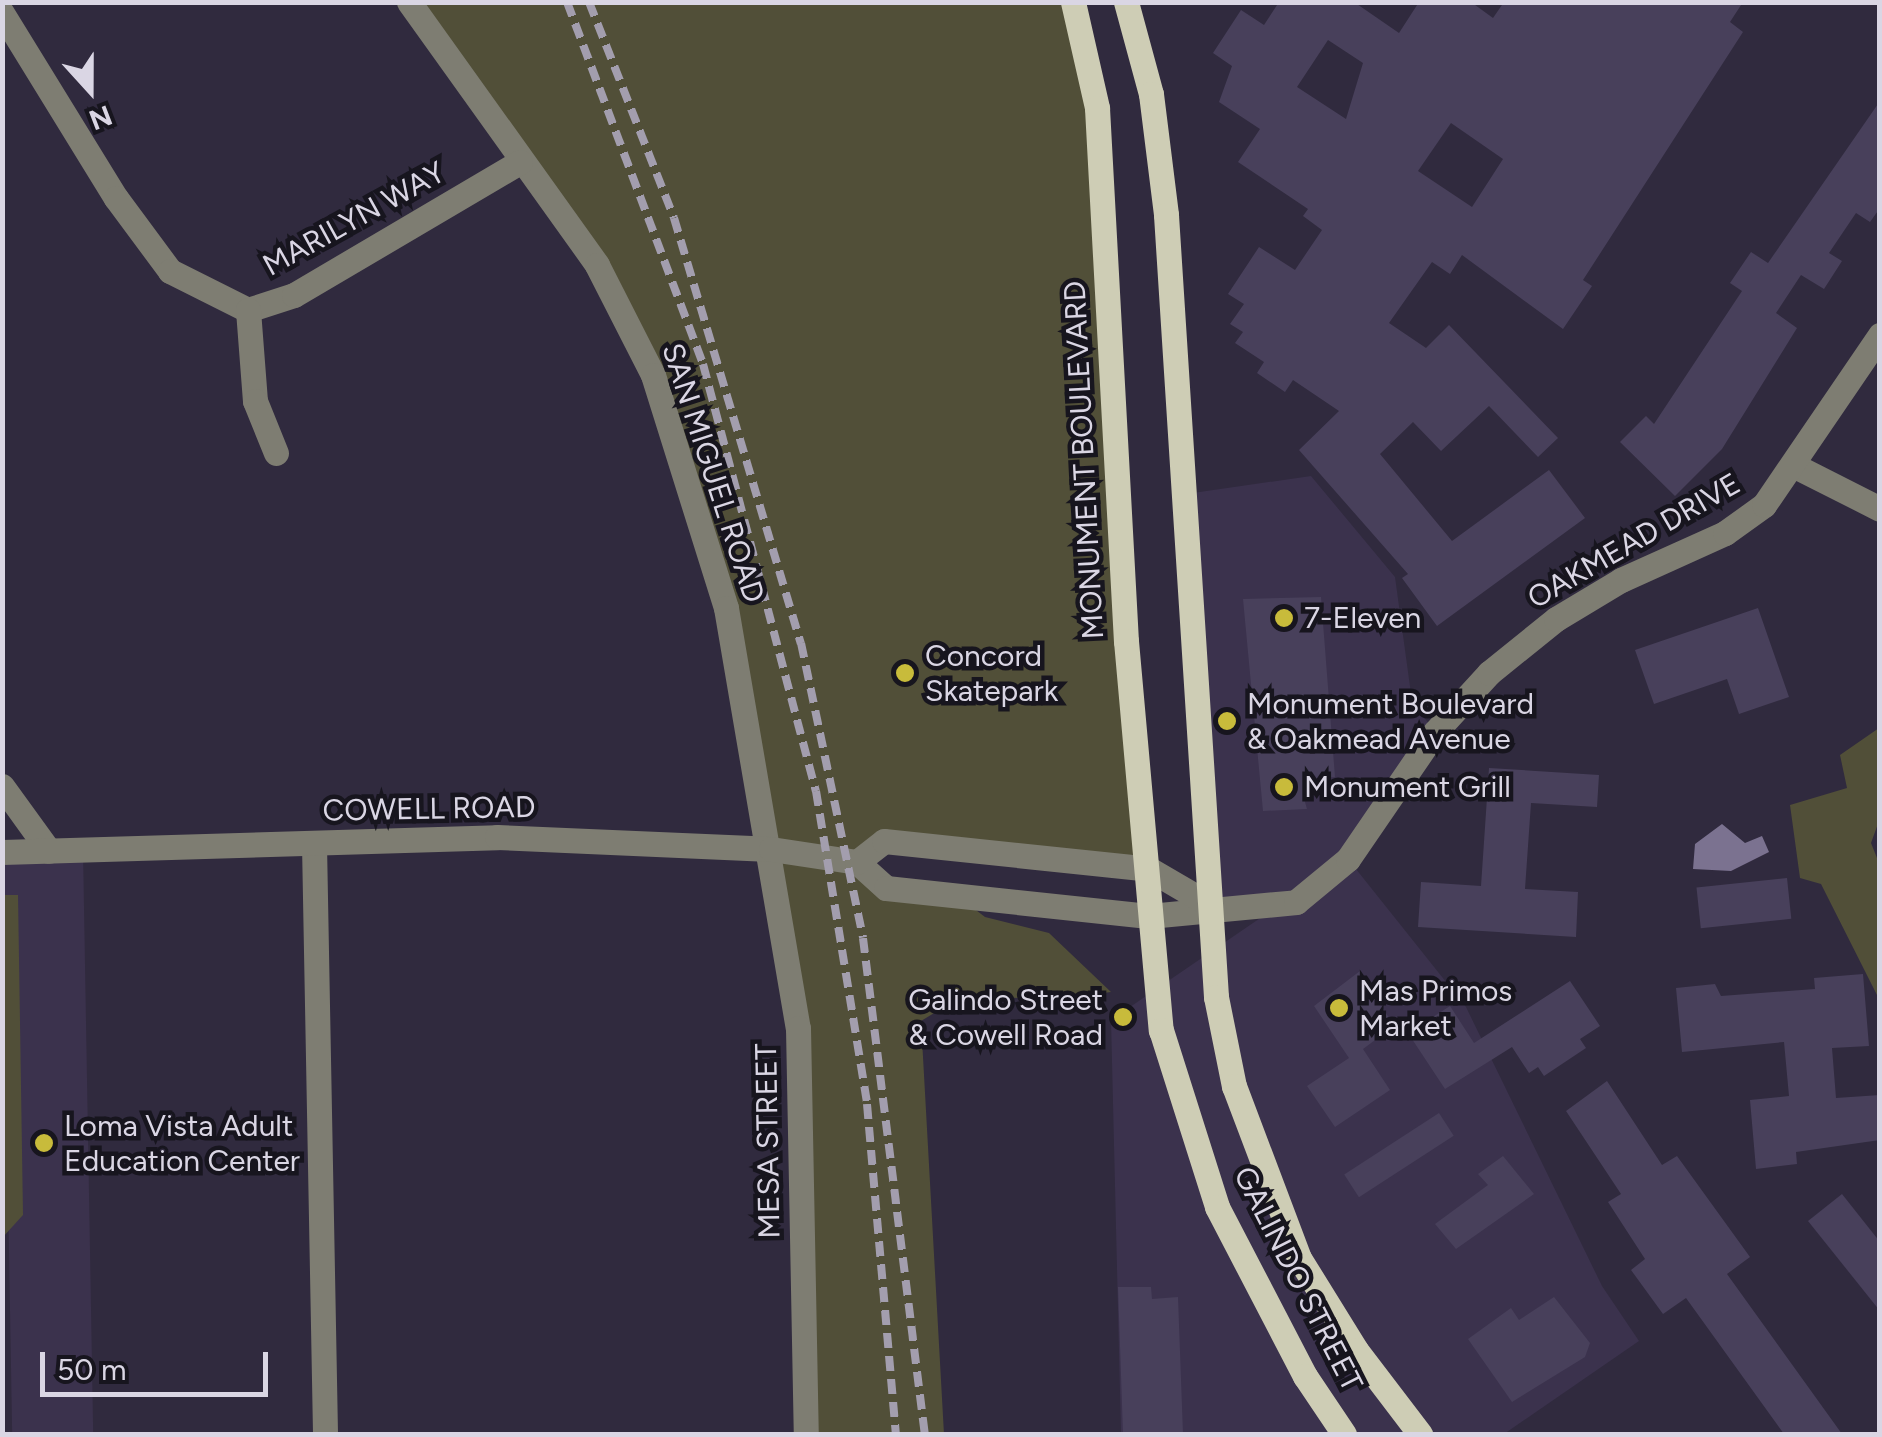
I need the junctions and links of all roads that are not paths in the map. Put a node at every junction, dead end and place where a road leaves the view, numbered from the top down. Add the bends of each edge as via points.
1 (409, 2) edge
2 (1073, 2) edge
3 (1126, 2) edge
4 (2, 12) edge
5 (520, 162) junction
6 (248, 310) junction
7 (1880, 335) edge
8 (276, 453) dead end
9 (1793, 465) junction
10 (1880, 508) edge
11 (2, 786) edge
12 (314, 844) junction
13 (771, 849) junction
14 (49, 851) junction
15 (2, 852) edge
16 (856, 862) junction
17 (1149, 869) junction
18 (1214, 907) junction
19 (1149, 916) junction
20 (325, 1434) edge
21 (806, 1434) edge
22 (1344, 1434) edge
23 (1420, 1434) edge

1 - 5 street, SAN MIGUEL ROAD
2 - 17 main road, MONUMENT BOULEVARD via 1097,108 1126,641
3 - 18 main road via 1151,94 1166,214
4 - 6 street, MARILYN WAY via 116,198 170,271
5 - 6 street, MARILYN WAY via 294,294
5 - 13 street, SAN MIGUEL ROAD via 596,265 652,376 726,608
6 - 8 street via 255,401
7 - 9 street, OAKMEAD DRIVE
9 - 10 street
9 - 18 street, OAKMEAD DRIVE via 1764,505 1725,533 1620,580 1556,619 1489,673 1435,732 1348,859 1296,902 1254,911
11 - 14 street
12 - 13 street, COWELL ROAD via 497,838
12 - 14 street, COWELL ROAD
12 - 20 street
13 - 16 street, COWELL ROAD
13 - 21 street, MESA STREET via 798,1028
14 - 15 street, COWELL ROAD
16 - 17 street via 884,841
16 - 19 street, COWELL ROAD via 886,888
17 - 18 street
17 - 19 main road, MONUMENT BOULEVARD
18 - 19 street, COWELL ROAD
18 - 23 main road, GALINDO STREET via 1216,997 1234,1086 1268,1187 1337,1320
19 - 22 main road, GALINDO STREET via 1161,1030 1217,1207 1305,1376

